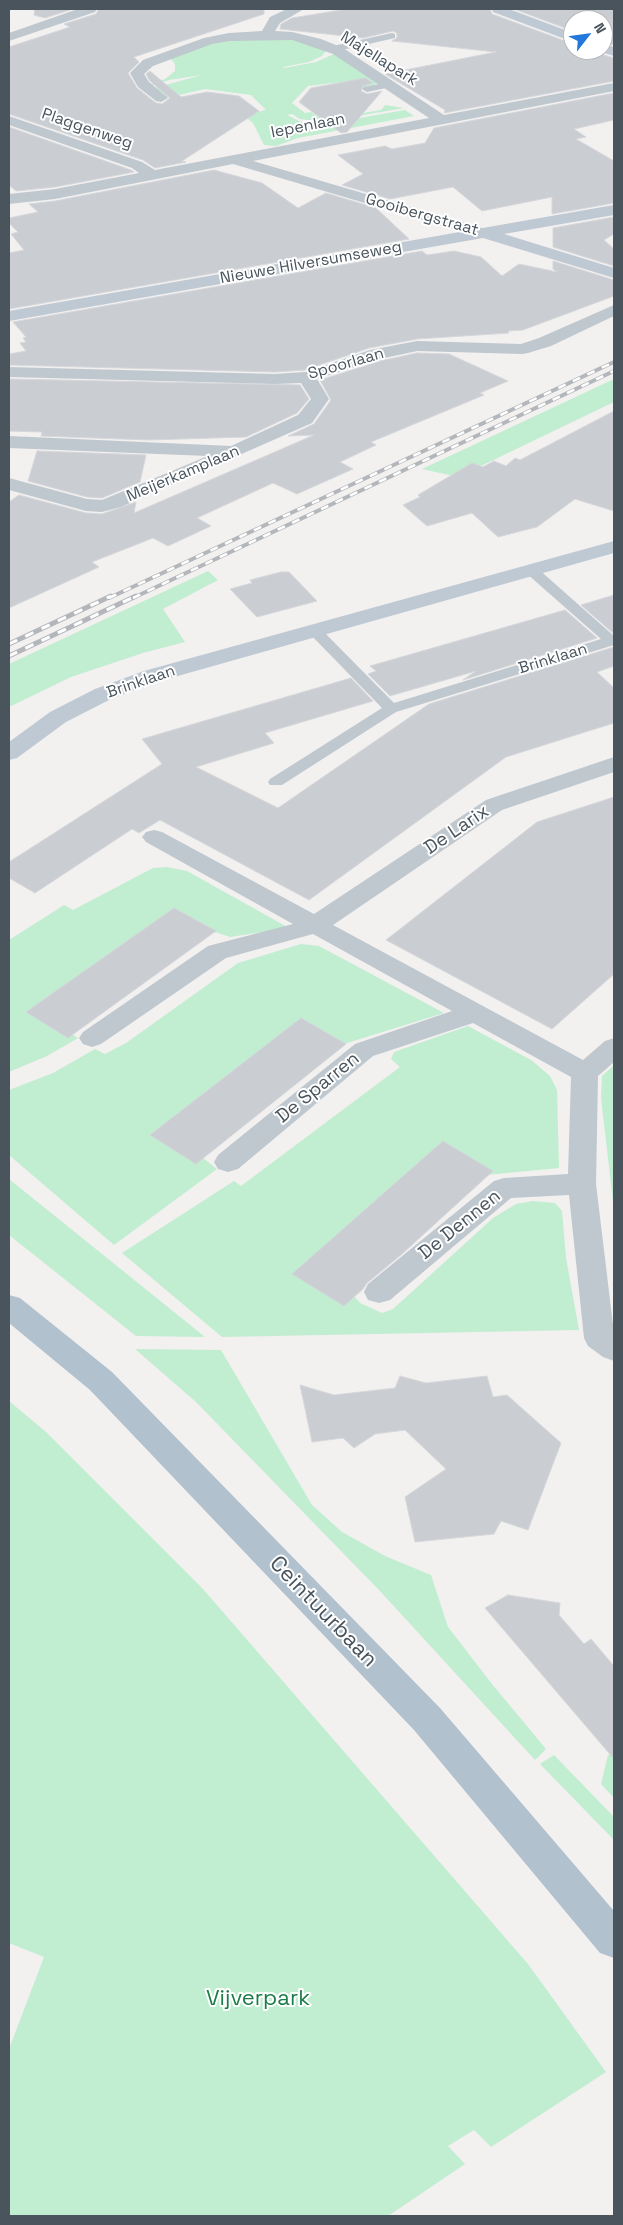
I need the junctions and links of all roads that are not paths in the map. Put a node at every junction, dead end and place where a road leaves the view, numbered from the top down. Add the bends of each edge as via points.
1 (90, 9) edge
2 (297, 9) edge
3 (498, 9) edge
4 (563, 34) edge
5 (266, 35) junction
6 (392, 36) dead end
7 (9, 37) edge
8 (333, 49) junction
9 (388, 85) junction
10 (614, 87) edge
11 (367, 88) dead end
12 (161, 98) dead end
13 (440, 119) junction
14 (9, 120) edge
15 (230, 159) junction
16 (152, 175) junction
17 (11, 201) edge
18 (614, 210) edge
19 (483, 232) junction
20 (614, 273) edge
21 (614, 310) edge
22 (9, 316) edge
23 (9, 372) edge
24 (307, 377) junction
25 (9, 442) edge
26 (236, 452) junction
27 (9, 484) edge
28 (614, 547) edge
29 (531, 570) junction
30 (314, 630) junction
31 (391, 709) junction
32 (9, 752) edge
33 (614, 764) edge
34 (276, 782) dead end
35 (154, 837) dead end
36 (314, 926) junction
37 (475, 1013) junction
38 (92, 1038) dead end
39 (614, 1047) edge
40 (586, 1073) junction
41 (228, 1162) dead end
42 (582, 1184) junction
43 (379, 1292) dead end
44 (9, 1306) edge
45 (614, 1349) edge
46 (614, 1940) edge

1 - 7 street
2 - 5 street via 276,20
3 - 4 street
5 - 8 street, Majellapark via 292,36
5 - 12 street, Majellapark via 209,41 148,63 137,73 143,84
6 - 8 lane
8 - 9 street, Majellapark
9 - 11 lane
9 - 13 street, Majellapark
10 - 13 street, Iepenlaan
13 - 15 street, Iepenlaan
14 - 16 street, Plaggenweg via 137,165
15 - 16 street, Iepenlaan
15 - 19 street, Gooibergstraat
16 - 17 street, Iepenlaan
18 - 19 street, Nieuwe Hilversumseweg
19 - 20 street, Gooibergstraat
19 - 22 street, Nieuwe Hilversumseweg
21 - 24 street, Spoorlaan via 545,342 522,349 417,346 376,354
23 - 24 street, Spoorlaan via 275,379
24 - 26 street, Meijerkamplaan via 320,399 305,419
25 - 26 street
26 - 27 street, Meijerkamplaan via 102,506 86,505
28 - 29 street, Brinklaan
29 - 30 street, Brinklaan
29 - 31 lane, Brinklaan via 611,641
30 - 31 lane
30 - 32 street, Brinklaan via 152,676 103,694 58,717
31 - 34 lane, Brinklaan
33 - 36 street, De Larix via 494,805
35 - 36 street
36 - 37 street
36 - 38 street via 217,952
37 - 40 street
37 - 41 street, De Sparren via 364,1050
39 - 40 street
40 - 42 street
42 - 43 street, De Dennen via 504,1188
42 - 45 street via 599,1338
44 - 46 main road, Ceintuurbaan via 101,1381 427,1720

